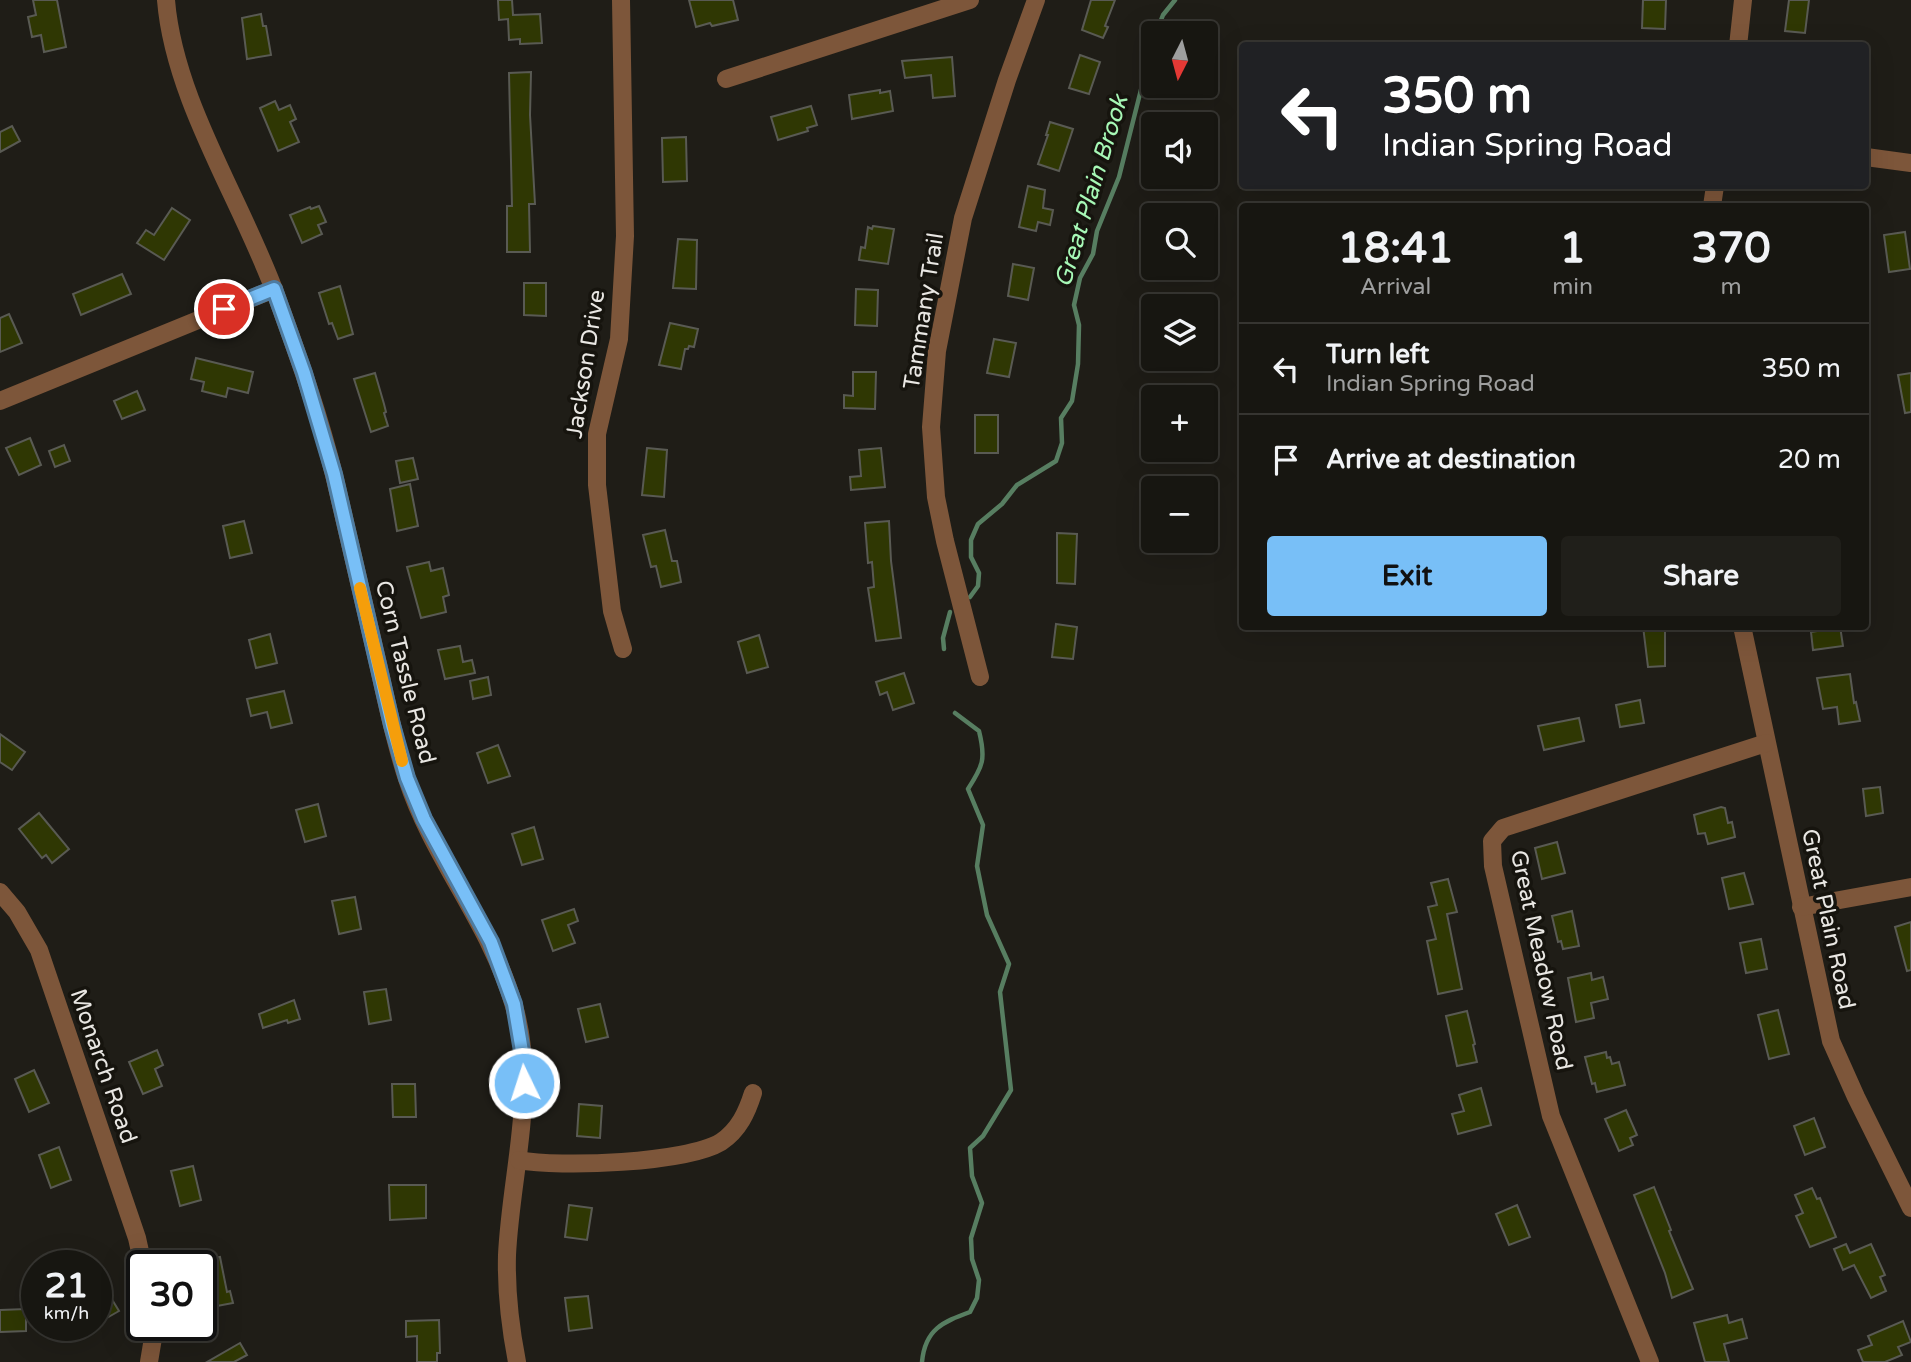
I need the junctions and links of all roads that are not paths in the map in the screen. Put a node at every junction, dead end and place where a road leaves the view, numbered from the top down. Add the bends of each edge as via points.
1 (166, 0) edge
2 (621, 0) edge
3 (970, 0) edge
4 (1036, 0) edge
5 (1743, 0) edge
6 (1738, 42) edge
7 (726, 79) dead end
8 (1869, 157) edge
9 (1911, 163) edge
10 (274, 289) junction
11 (0, 401) edge
12 (1743, 630) edge
13 (624, 649) dead end
14 (981, 677) dead end
15 (1766, 743) junction
16 (1911, 887) edge
17 (0, 892) edge
18 (1801, 907) junction
19 (753, 1093) dead end
20 (519, 1160) junction
21 (1911, 1208) edge
22 (140, 1250) edge
23 (152, 1341) edge
24 (149, 1362) edge
25 (517, 1362) edge
26 (1650, 1362) edge

1 - 10 street, Corn Tassle Road via 192,103
2 - 13 street, Jackson Drive via 625,236 619,339 597,434 597,485 612,611
3 - 7 street
4 - 14 street, Tammany Trail via 963,218 936,361 931,426 936,497
5 - 6 street
8 - 9 street
10 - 11 street
10 - 20 street, Corn Tassle Road via 334,474 407,778 417,806 491,942 514,1004 524,1063
12 - 15 street, Great Plain Road
15 - 18 street, Great Plain Road
15 - 26 street, Great Meadow Road via 1503,828 1492,841 1493,866 1551,1115
16 - 18 street
17 - 22 street, Monarch Road via 39,950
18 - 21 street, Great Plain Road via 1831,1041
19 - 20 street via 736,1129 720,1142 696,1151 607,1162
20 - 25 street, Corn Tassle Road via 507,1254 508,1312
23 - 24 street

